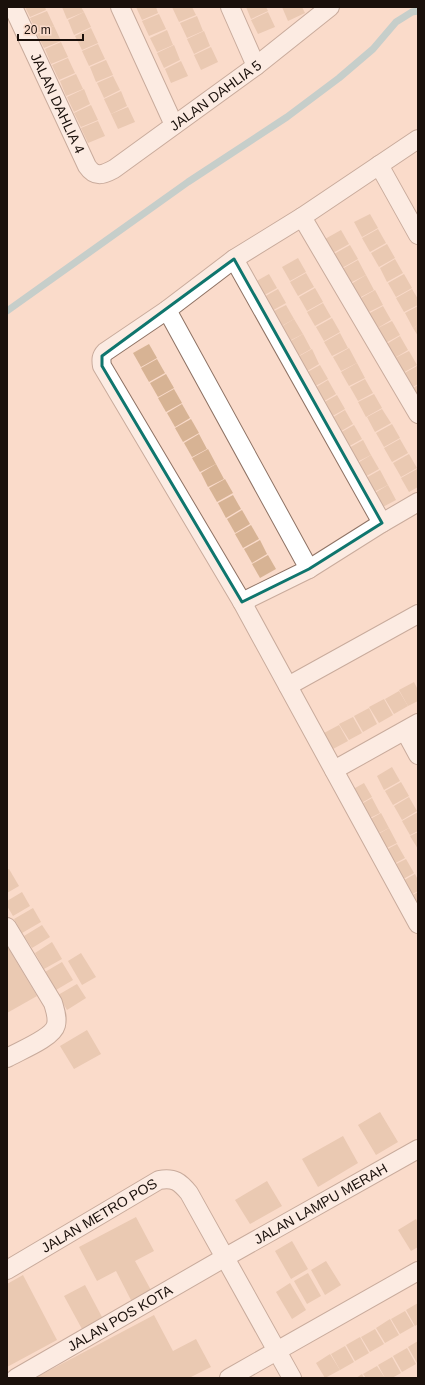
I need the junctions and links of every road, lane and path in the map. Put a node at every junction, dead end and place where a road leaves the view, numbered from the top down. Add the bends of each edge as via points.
1 (13, 7) edge
2 (120, 7) edge
3 (230, 7) edge
4 (330, 7) edge
5 (256, 66) junction
6 (174, 125) junction
7 (418, 138) edge
8 (379, 165) junction
9 (96, 175) joint
10 (302, 217) junction
11 (418, 234) edge
12 (234, 259) junction
13 (167, 310) junction
14 (418, 414) edge
15 (418, 502) edge
16 (382, 522) junction
17 (309, 569) junction
18 (242, 602) junction
19 (418, 614) edge
20 (288, 686) junction
21 (411, 727) edge
22 (418, 754) edge
23 (334, 770) junction
24 (418, 924) edge
25 (7, 927) edge
26 (7, 1058) edge
27 (418, 1149) edge
28 (224, 1258) junction
29 (7, 1270) edge
30 (418, 1271) edge
31 (277, 1351) junction
32 (16, 1378) edge
33 (229, 1378) edge
34 (292, 1378) edge

1 - 9 street, JALAN DAHLIA 4 via 88,166
2 - 6 street
3 - 5 street
4 - 5 street, JALAN DAHLIA 5
5 - 6 street, JALAN DAHLIA 5
6 - 9 street, JALAN DAHLIA 5 via 114,169
7 - 8 street
8 - 10 street
8 - 11 street
10 - 12 street
10 - 14 street
12 - 13 street
12 - 16 street
13 - 17 street
13 - 18 street via 105,352 102,356 102,366
15 - 16 street
16 - 17 street
17 - 18 street
18 - 20 street
19 - 20 street
20 - 23 street
21 - 22 street
21 - 23 street
23 - 24 street
25 - 26 street via 53,1003 57,1015 56,1026 51,1034
27 - 28 street, JALAN LAMPU MERAH
28 - 29 street, JALAN METRO POS via 189,1193 178,1182 166,1178
28 - 31 street, JALAN METRO POS
28 - 32 street, JALAN POS KOTA
30 - 31 street
31 - 33 street
31 - 34 street, JALAN METRO POS

